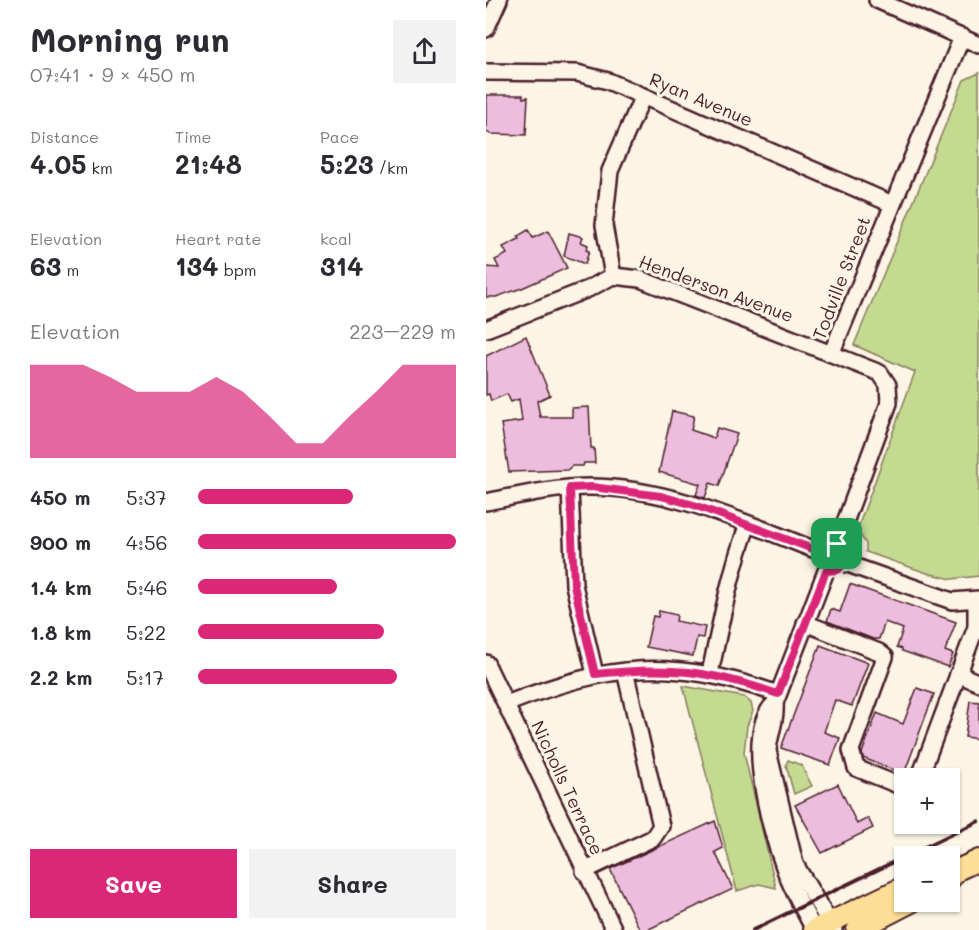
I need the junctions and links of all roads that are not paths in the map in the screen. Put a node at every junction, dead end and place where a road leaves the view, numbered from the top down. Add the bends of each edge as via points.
1 (499, 0) edge
2 (877, 0) edge
3 (486, 29) edge
4 (962, 37) junction
5 (979, 45) edge
6 (486, 72) edge
7 (643, 96) junction
8 (892, 204) junction
9 (613, 276) junction
10 (486, 329) edge
11 (832, 352) junction
12 (570, 488) junction
13 (486, 502) edge
14 (748, 524) junction
15 (837, 544) junction
16 (818, 551) junction
17 (845, 563) junction
18 (826, 571) junction
19 (977, 599) edge
20 (806, 623) junction
21 (486, 663) edge
22 (625, 670) junction
23 (595, 674) junction
24 (710, 674) junction
25 (958, 674) junction
26 (979, 684) edge
27 (776, 699) junction
28 (506, 704) junction
29 (923, 768) edge
30 (894, 783) edge
31 (979, 860) edge
32 (960, 869) edge
33 (584, 871) junction
34 (894, 892) edge
35 (894, 911) edge
36 (901, 912) edge
37 (823, 928) edge
38 (614, 930) edge
39 (857, 930) edge
40 (884, 930) edge

1 - 3 street
2 - 4 street
4 - 5 street
4 - 8 street, Todville Street
6 - 7 street, Ryan Avenue via 577,73
7 - 8 street, Ryan Avenue
7 - 9 street via 610,171 604,225
8 - 11 street, Todville Street
9 - 10 street, Henderson Avenue
9 - 11 street, Henderson Avenue via 640,279
11 - 15 street, Todville Street via 880,373 888,385 889,403
12 - 13 street
12 - 14 street via 661,496
12 - 23 street via 574,585
14 - 16 street
14 - 24 street via 734,563
15 - 16 street via 825,544
15 - 17 street via 845,551
16 - 18 street via 818,564
17 - 18 street via 838,570
17 - 19 street via 952,601
18 - 20 street
19 - 25 street via 976,627
20 - 27 street
20 - 30 street via 879,651 885,657 851,750 856,768
21 - 28 street, Nicholls Terrace
22 - 23 street
22 - 24 street via 678,669
22 - 33 street via 661,826 653,838
23 - 28 street
24 - 27 street
25 - 26 street
25 - 29 street
27 - 37 street via 761,724 758,751 781,859
28 - 33 street, Nicholls Terrace
31 - 32 main road
33 - 38 street, Nicholls Terrace
34 - 37 main road
35 - 39 main road
36 - 40 main road

